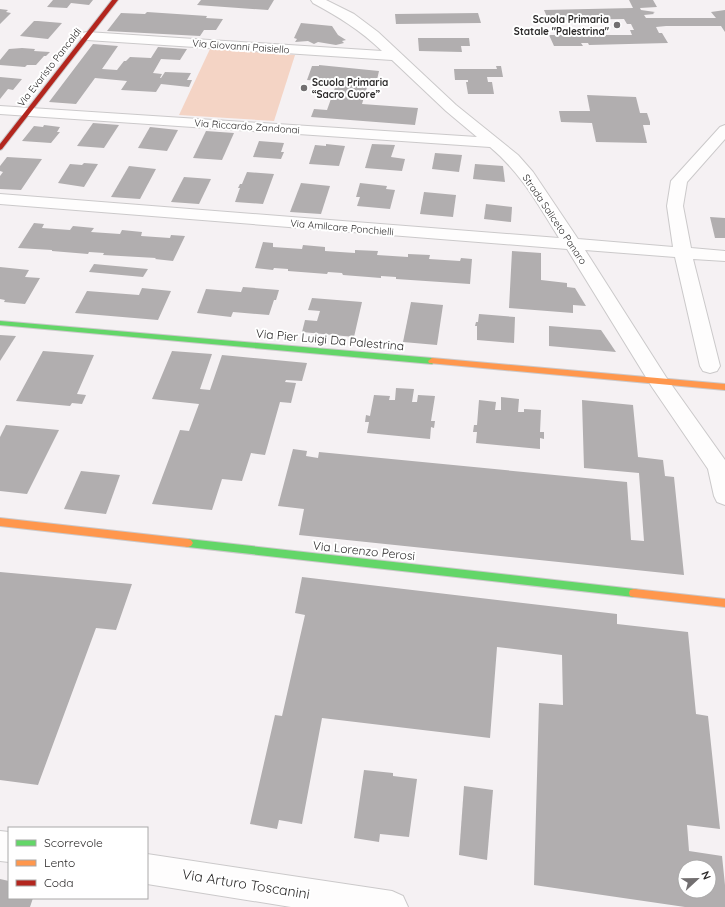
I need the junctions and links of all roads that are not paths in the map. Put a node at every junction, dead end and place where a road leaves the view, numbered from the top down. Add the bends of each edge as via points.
1 (115, 0) edge
2 (317, 0) edge
3 (87, 36) junction
4 (395, 56) junction
5 (0, 110) edge
6 (28, 112) junction
7 (725, 130) edge
8 (494, 143) junction
9 (0, 148) edge
10 (0, 199) edge
11 (573, 245) junction
12 (684, 253) junction
13 (725, 256) edge
14 (0, 323) edge
15 (710, 366) dead end
16 (659, 382) junction
17 (725, 387) edge
18 (725, 496) edge
19 (0, 522) edge
20 (725, 603) edge
21 (148, 869) edge
22 (392, 907) edge

1 - 3 street, Via Evaristo Pancaldi
2 - 4 street, Strada Saliceto Panaro via 373,35
3 - 4 street, Via Giovanni Paisiello
3 - 6 street, Via Evaristo Pancaldi
4 - 8 street, Strada Saliceto Panaro via 451,108
5 - 6 street, Via Riccardo Zandonai
6 - 8 street, Via Riccardo Zandonai
6 - 9 street, Via Evaristo Pancaldi
7 - 12 street via 679,181 675,206
8 - 11 street, Strada Saliceto Panaro via 527,175
10 - 11 street, Via Amilcare Ponchielli
11 - 12 street, Via Amilcare Ponchielli
11 - 16 street, Strada Saliceto Panaro
12 - 13 street, Via Amilcare Ponchielli
12 - 15 street
14 - 16 street, Via Pier Luigi Da Palestrina
16 - 17 street, Via Pier Luigi Da Palestrina
16 - 18 street, Strada Saliceto Panaro via 719,468
19 - 20 street, Via Lorenzo Perosi
21 - 22 street, Via Arturo Toscanini

